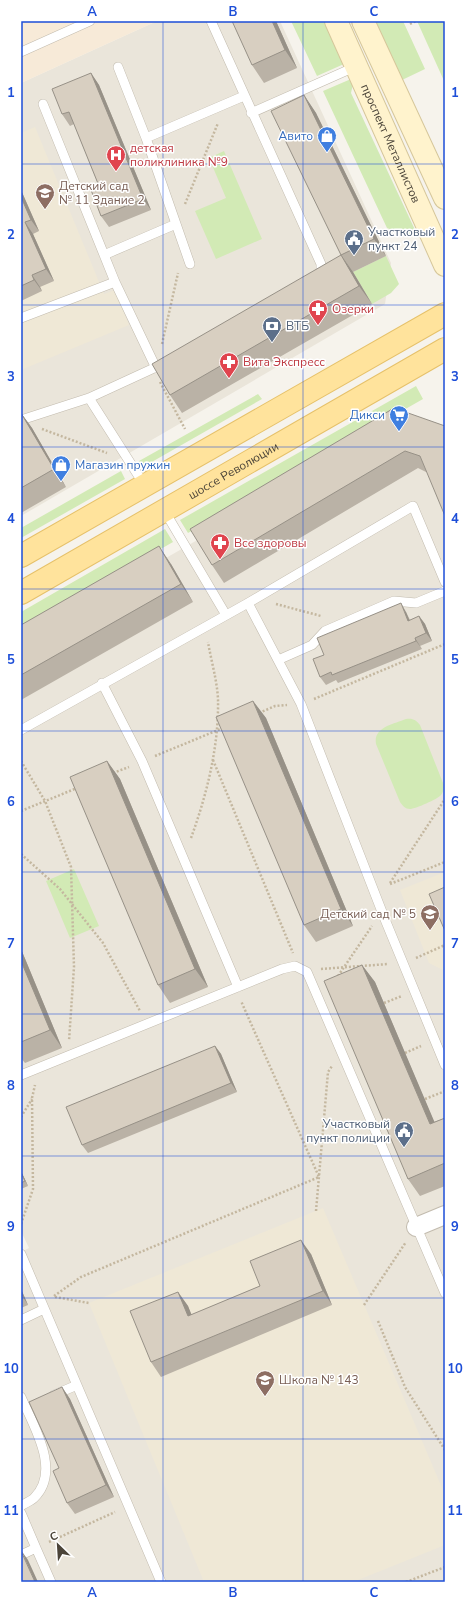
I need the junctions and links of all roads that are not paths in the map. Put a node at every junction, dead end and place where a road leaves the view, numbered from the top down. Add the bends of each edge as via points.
1 (90, 21) edge
2 (211, 21) edge
3 (336, 21) edge
4 (363, 21) edge
5 (21, 52) edge
6 (357, 66) junction
7 (118, 67) dead end
8 (244, 96) junction
9 (43, 104) dead end
10 (251, 113) junction
11 (146, 138) junction
12 (445, 198) edge
13 (176, 224) junction
14 (104, 255) junction
15 (190, 264) dead end
16 (445, 265) edge
17 (115, 282) junction
18 (315, 282) edge
19 (445, 314) edge
20 (21, 318) edge
21 (445, 349) edge
22 (170, 360) edge
23 (156, 368) junction
24 (89, 398) junction
25 (21, 420) edge
26 (145, 486) junction
27 (164, 510) junction
28 (21, 556) edge
29 (445, 582) edge
30 (445, 591) edge
31 (21, 592) edge
32 (251, 601) junction
33 (226, 615) junction
34 (278, 660) junction
35 (102, 683) junction
36 (21, 730) edge
37 (238, 987) junction
38 (445, 1065) edge
39 (21, 1075) edge
40 (445, 1214) edge
41 (416, 1227) junction
42 (21, 1254) edge
43 (445, 1293) edge
44 (44, 1309) junction
45 (21, 1320) edge
46 (77, 1385) junction
47 (21, 1397) edge
48 (48, 1398) edge
49 (21, 1506) edge
50 (21, 1513) edge
51 (36, 1548) junction
52 (21, 1555) edge
53 (51, 1582) edge
54 (161, 1582) edge

1 - 5 lane
2 - 8 lane
3 - 6 street, проспект Металлистов
4 - 12 street, проспект Металлистов
6 - 10 lane
6 - 16 street, проспект Металлистов
7 - 11 lane
8 - 10 lane
8 - 11 lane
9 - 14 lane
10 - 18 lane via 321,264 321,274
11 - 13 lane
13 - 14 lane
13 - 15 lane
14 - 17 lane
17 - 20 lane
17 - 23 lane
19 - 26 main road
21 - 27 main road, шоссе Революции
22 - 23 lane
23 - 24 lane
24 - 25 lane
24 - 26 lane
26 - 28 main road
27 - 31 main road, шоссе Революции
27 - 33 lane
29 - 32 lane via 413,506
30 - 34 lane via 416,603 394,601 325,631 312,645
32 - 33 lane
32 - 34 lane
33 - 35 lane
34 - 38 lane via 301,704 373,890
35 - 36 lane
35 - 37 lane via 142,761
37 - 39 lane
37 - 41 lane via 295,966 307,972
40 - 41 street
41 - 43 lane
42 - 44 lane
44 - 45 lane
44 - 46 lane
46 - 48 lane
46 - 54 lane
47 - 49 lane via 30,1407 45,1451 46,1470 42,1487 34,1498
50 - 51 lane
51 - 52 lane
51 - 53 lane

